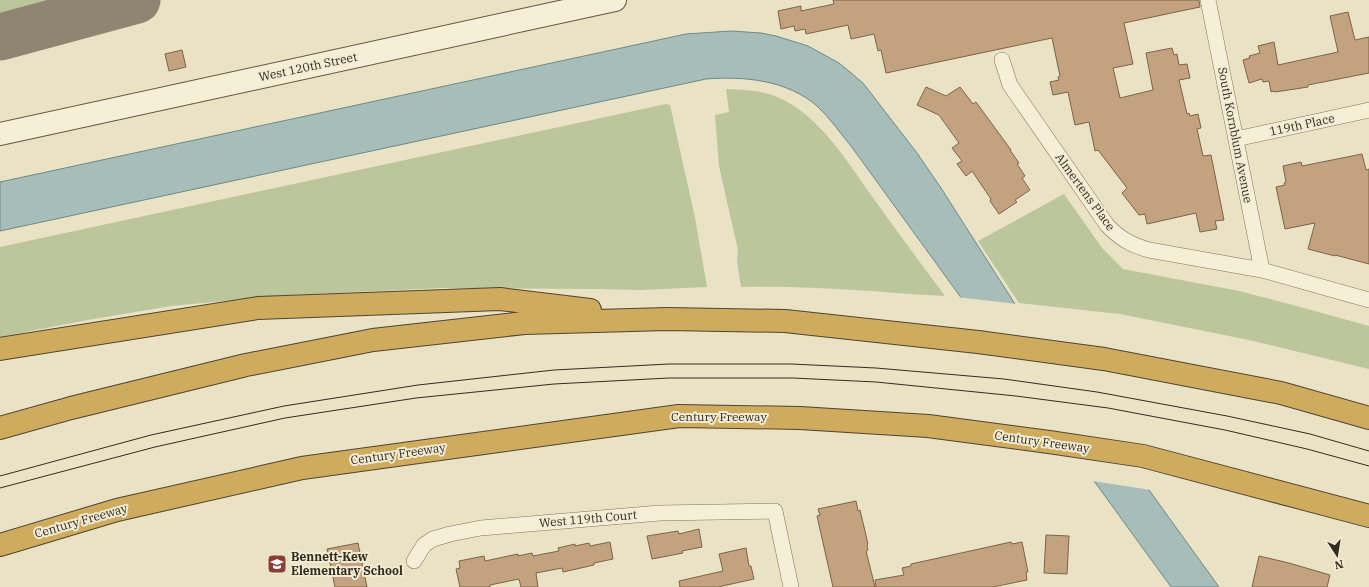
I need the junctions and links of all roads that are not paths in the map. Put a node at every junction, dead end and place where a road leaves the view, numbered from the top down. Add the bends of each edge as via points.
1 (615, 0) edge
2 (1208, 0) edge
3 (1002, 60) dead end
4 (1369, 110) edge
5 (0, 134) edge
6 (1236, 139) junction
7 (1262, 270) junction
8 (1369, 300) edge
9 (667, 319) junction
10 (0, 349) edge
11 (1369, 418) edge
12 (0, 428) edge
13 (1369, 516) edge
14 (0, 545) edge
15 (414, 561) dead end
16 (791, 587) edge

1 - 5 main road, West 120th Street
2 - 6 street, South Kornblum Avenue
3 - 7 street, Almertens Place via 1010,85 1116,235 1149,250
4 - 6 street, 119th Place
6 - 7 street, South Kornblum Avenue
7 - 8 street, Almertens Place
9 - 10 highway via 500,299 258,308
9 - 11 highway via 785,321 1104,359 1281,393
9 - 12 highway via 524,323 373,340 246,365
13 - 14 highway, Century Freeway via 1143,456 1049,442 928,426 800,418 679,416 302,468 117,510
15 - 16 street, West 119th Court via 424,545 433,539 481,528 660,513 775,511

